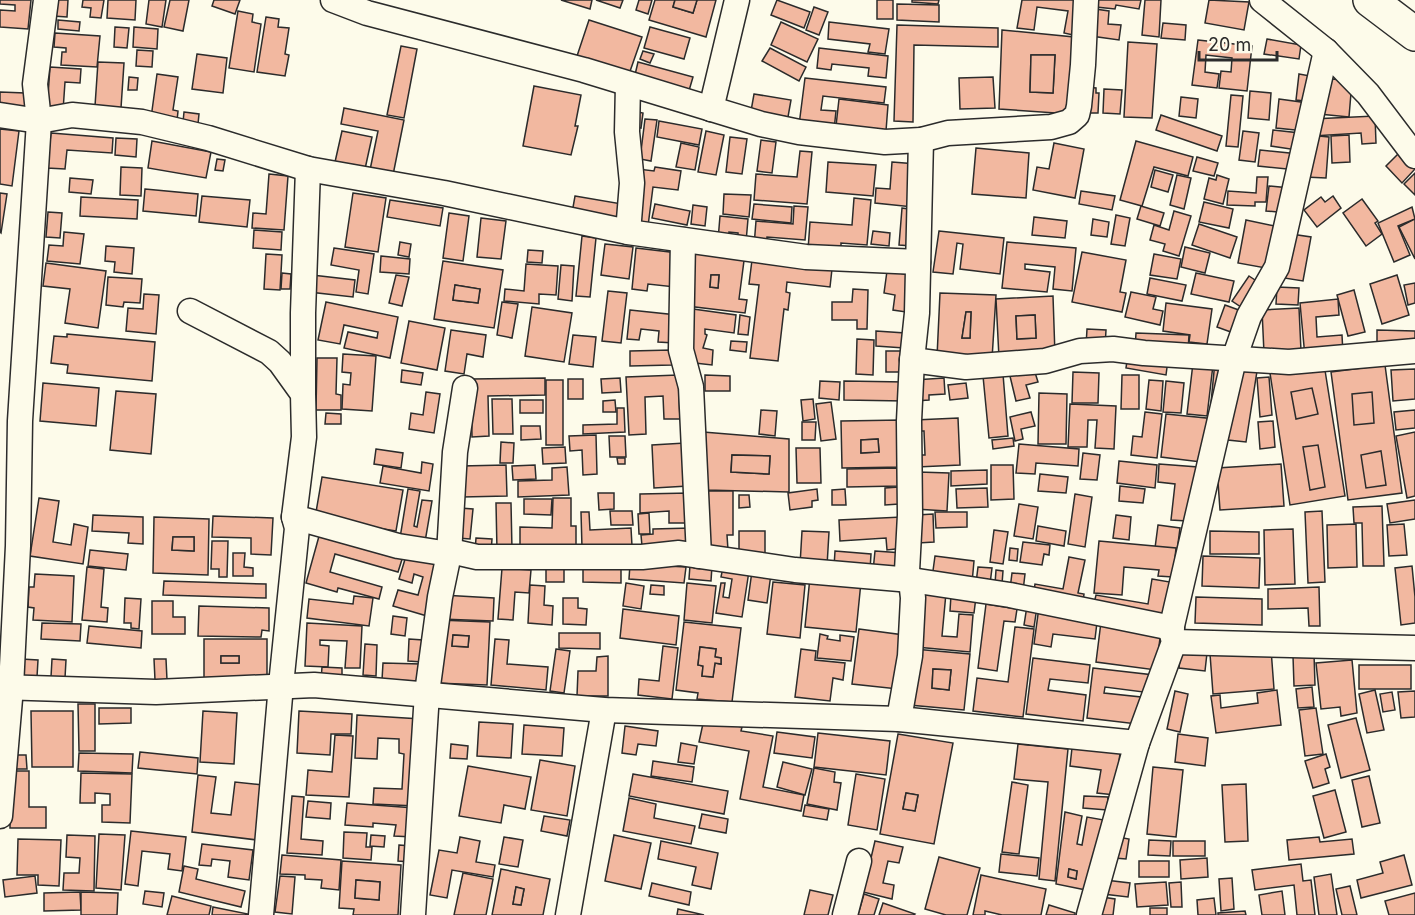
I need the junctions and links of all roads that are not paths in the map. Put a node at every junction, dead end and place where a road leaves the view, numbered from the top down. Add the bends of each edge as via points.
1 (46, 0) edge
2 (333, 0) edge
3 (737, 0) edge
4 (1086, 0) edge
5 (1262, 0) edge
6 (1370, 0) edge
7 (1415, 34) edge
8 (1326, 51) junction
9 (628, 84) junction
10 (711, 108) junction
11 (0, 115) edge
12 (39, 121) junction
13 (921, 140) junction
14 (1415, 156) edge
15 (308, 169) junction
16 (628, 232) junction
17 (683, 240) junction
18 (918, 262) junction
19 (190, 311) dead end
20 (1415, 351) edge
21 (1234, 359) junction
22 (912, 360) junction
23 (465, 388) dead end
24 (303, 394) junction
25 (294, 517) junction
26 (449, 554) junction
27 (699, 556) junction
28 (911, 580) junction
29 (1173, 635) junction
30 (1415, 648) edge
31 (281, 685) junction
32 (6, 687) edge
33 (428, 693) junction
34 (604, 710) junction
35 (899, 719) junction
36 (1137, 743) junction
37 (0, 816) edge
38 (859, 861) dead end
39 (261, 915) edge
40 (413, 915) edge
41 (568, 915) edge
42 (845, 915) edge
43 (1089, 915) edge

1 - 12 street via 35,84
2 - 9 street via 367,13
3 - 10 street
4 - 13 street via 1079,106 1077,115 1069,122 1051,127 948,133
5 - 8 street
6 - 7 highway
8 - 14 street via 1368,94
8 - 21 street via 1277,267 1249,316
9 - 10 street
9 - 16 street via 632,183
10 - 13 street via 799,132 885,142
11 - 12 street
12 - 15 street via 72,115 142,122
12 - 32 street via 20,422 18,546
13 - 18 street
15 - 16 street
15 - 24 street
16 - 17 street
17 - 18 street via 806,257
17 - 27 street via 681,350 691,387
18 - 22 street
19 - 24 street via 268,352
20 - 21 street via 1289,362
21 - 22 street via 1113,349 1080,351 1045,361 966,367
21 - 29 street
22 - 28 street via 907,571
23 - 26 street via 455,452
24 - 25 street via 304,437
25 - 26 street via 399,546
25 - 31 street via 297,528
26 - 27 street via 560,559 679,553
26 - 33 street
27 - 28 street via 795,570
28 - 29 street via 1010,596
28 - 35 street via 909,656
29 - 30 street
29 - 36 street
31 - 32 street via 156,692
31 - 33 street
31 - 39 street
32 - 37 street
33 - 34 street
33 - 40 street
34 - 35 street
34 - 41 street
35 - 36 street
36 - 43 street
38 - 42 street

